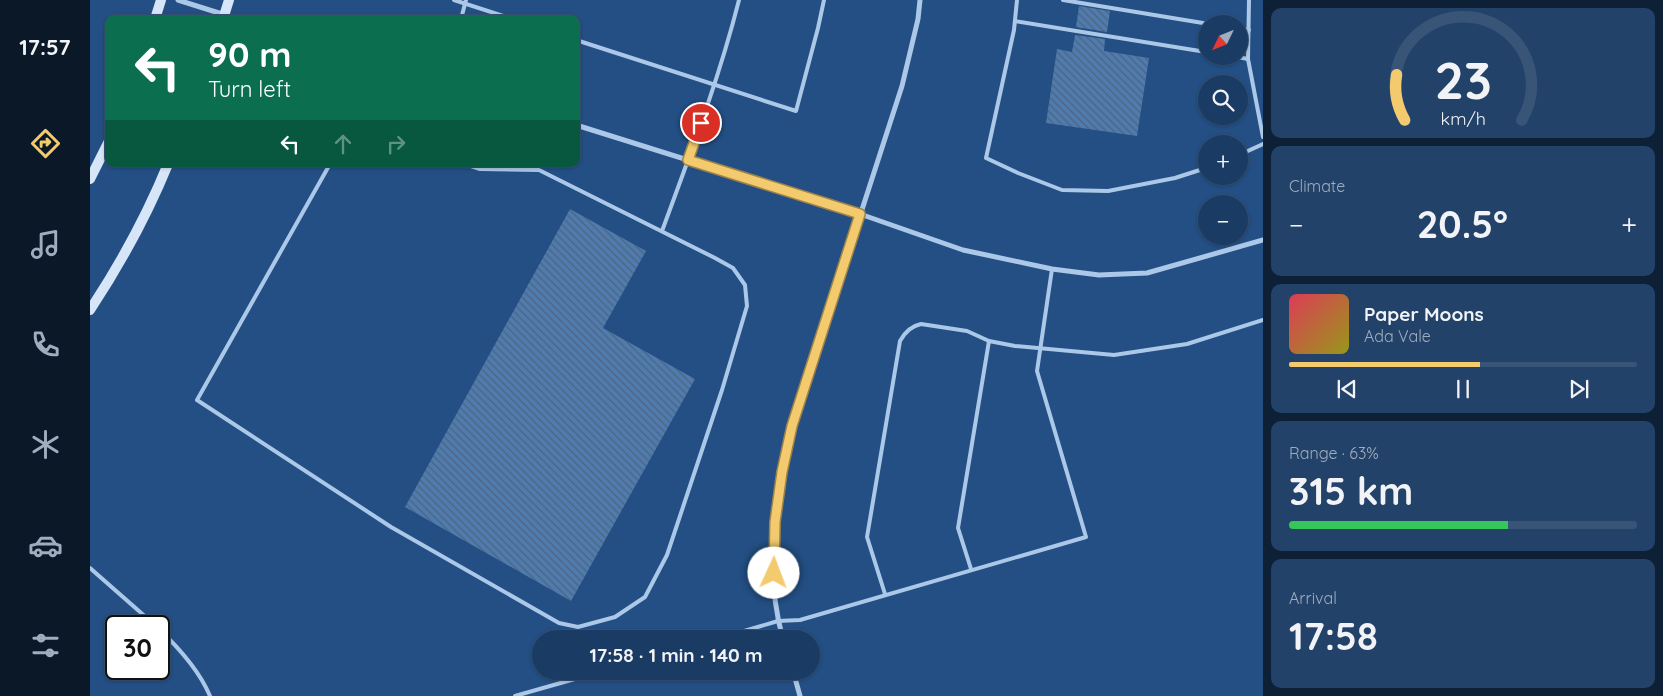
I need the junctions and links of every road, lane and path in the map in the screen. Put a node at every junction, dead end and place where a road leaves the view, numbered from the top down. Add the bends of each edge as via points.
1 (161, 0) edge
2 (178, 0) edge
3 (229, 0) edge
4 (454, 0) edge
5 (739, 0) edge
6 (824, 0) edge
7 (920, 0) edge
8 (1017, 0) edge
9 (1064, 0) edge
10 (1249, 0) edge
11 (465, 2) edge
12 (156, 15) edge
13 (219, 15) edge
14 (225, 15) edge
15 (462, 15) edge
16 (502, 15) edge
17 (1014, 21) junction
18 (1198, 22) edge
19 (1249, 30) joint
20 (580, 41) edge
21 (1198, 51) edge
22 (1248, 59) joint
23 (715, 86) junction
24 (580, 126) edge
25 (1263, 137) edge
26 (1263, 144) edge
27 (105, 149) edge
28 (1248, 151) edge
29 (688, 160) junction
30 (167, 167) edge
31 (328, 167) edge
32 (476, 167) edge
33 (1198, 171) edge
34 (90, 179) edge
35 (860, 214) junction
36 (662, 231) junction
37 (1263, 240) edge
38 (1052, 269) junction
39 (90, 310) edge
40 (1263, 320) edge
41 (989, 341) junction
42 (1040, 348) junction
43 (90, 568) edge
44 (971, 569) junction
45 (885, 594) junction
46 (143, 615) edge
47 (778, 621) junction
48 (748, 630) edge
49 (780, 630) edge
50 (170, 639) edge
51 (572, 680) edge
52 (796, 680) edge
53 (210, 696) edge
54 (515, 696) edge
55 (800, 696) edge

1 - 12 street
2 - 13 street
3 - 14 street
4 - 11 lane
5 - 23 lane
6 - 23 lane via 796,111
7 - 35 street via 902,86
8 - 17 lane
9 - 18 lane
10 - 19 lane
11 - 15 lane
11 - 16 lane
17 - 21 lane
17 - 33 lane via 986,158 1062,190 1108,192
19 - 22 lane
20 - 23 lane
22 - 25 lane
23 - 29 lane
24 - 29 street
26 - 28 lane
27 - 34 street
29 - 35 street
29 - 36 lane
30 - 39 street via 153,198
31 - 36 lane via 197,400 390,527 559,623 578,627 615,617 645,597 670,546 747,306 745,285 733,268
32 - 36 lane via 539,170
35 - 38 street via 962,250
35 - 47 street via 792,426 782,472 775,522 774,573
37 - 38 street via 1147,273 1099,275
38 - 42 lane
40 - 42 lane via 1187,344 1114,355
41 - 42 lane
41 - 44 lane via 958,528
41 - 45 lane via 967,331 921,324 909,329 900,341 867,536
42 - 44 lane via 1037,372 1086,537
43 - 46 lane
44 - 45 lane
45 - 47 lane via 800,620
47 - 48 lane
47 - 49 street
50 - 53 lane via 193,666
51 - 54 lane
52 - 55 street

